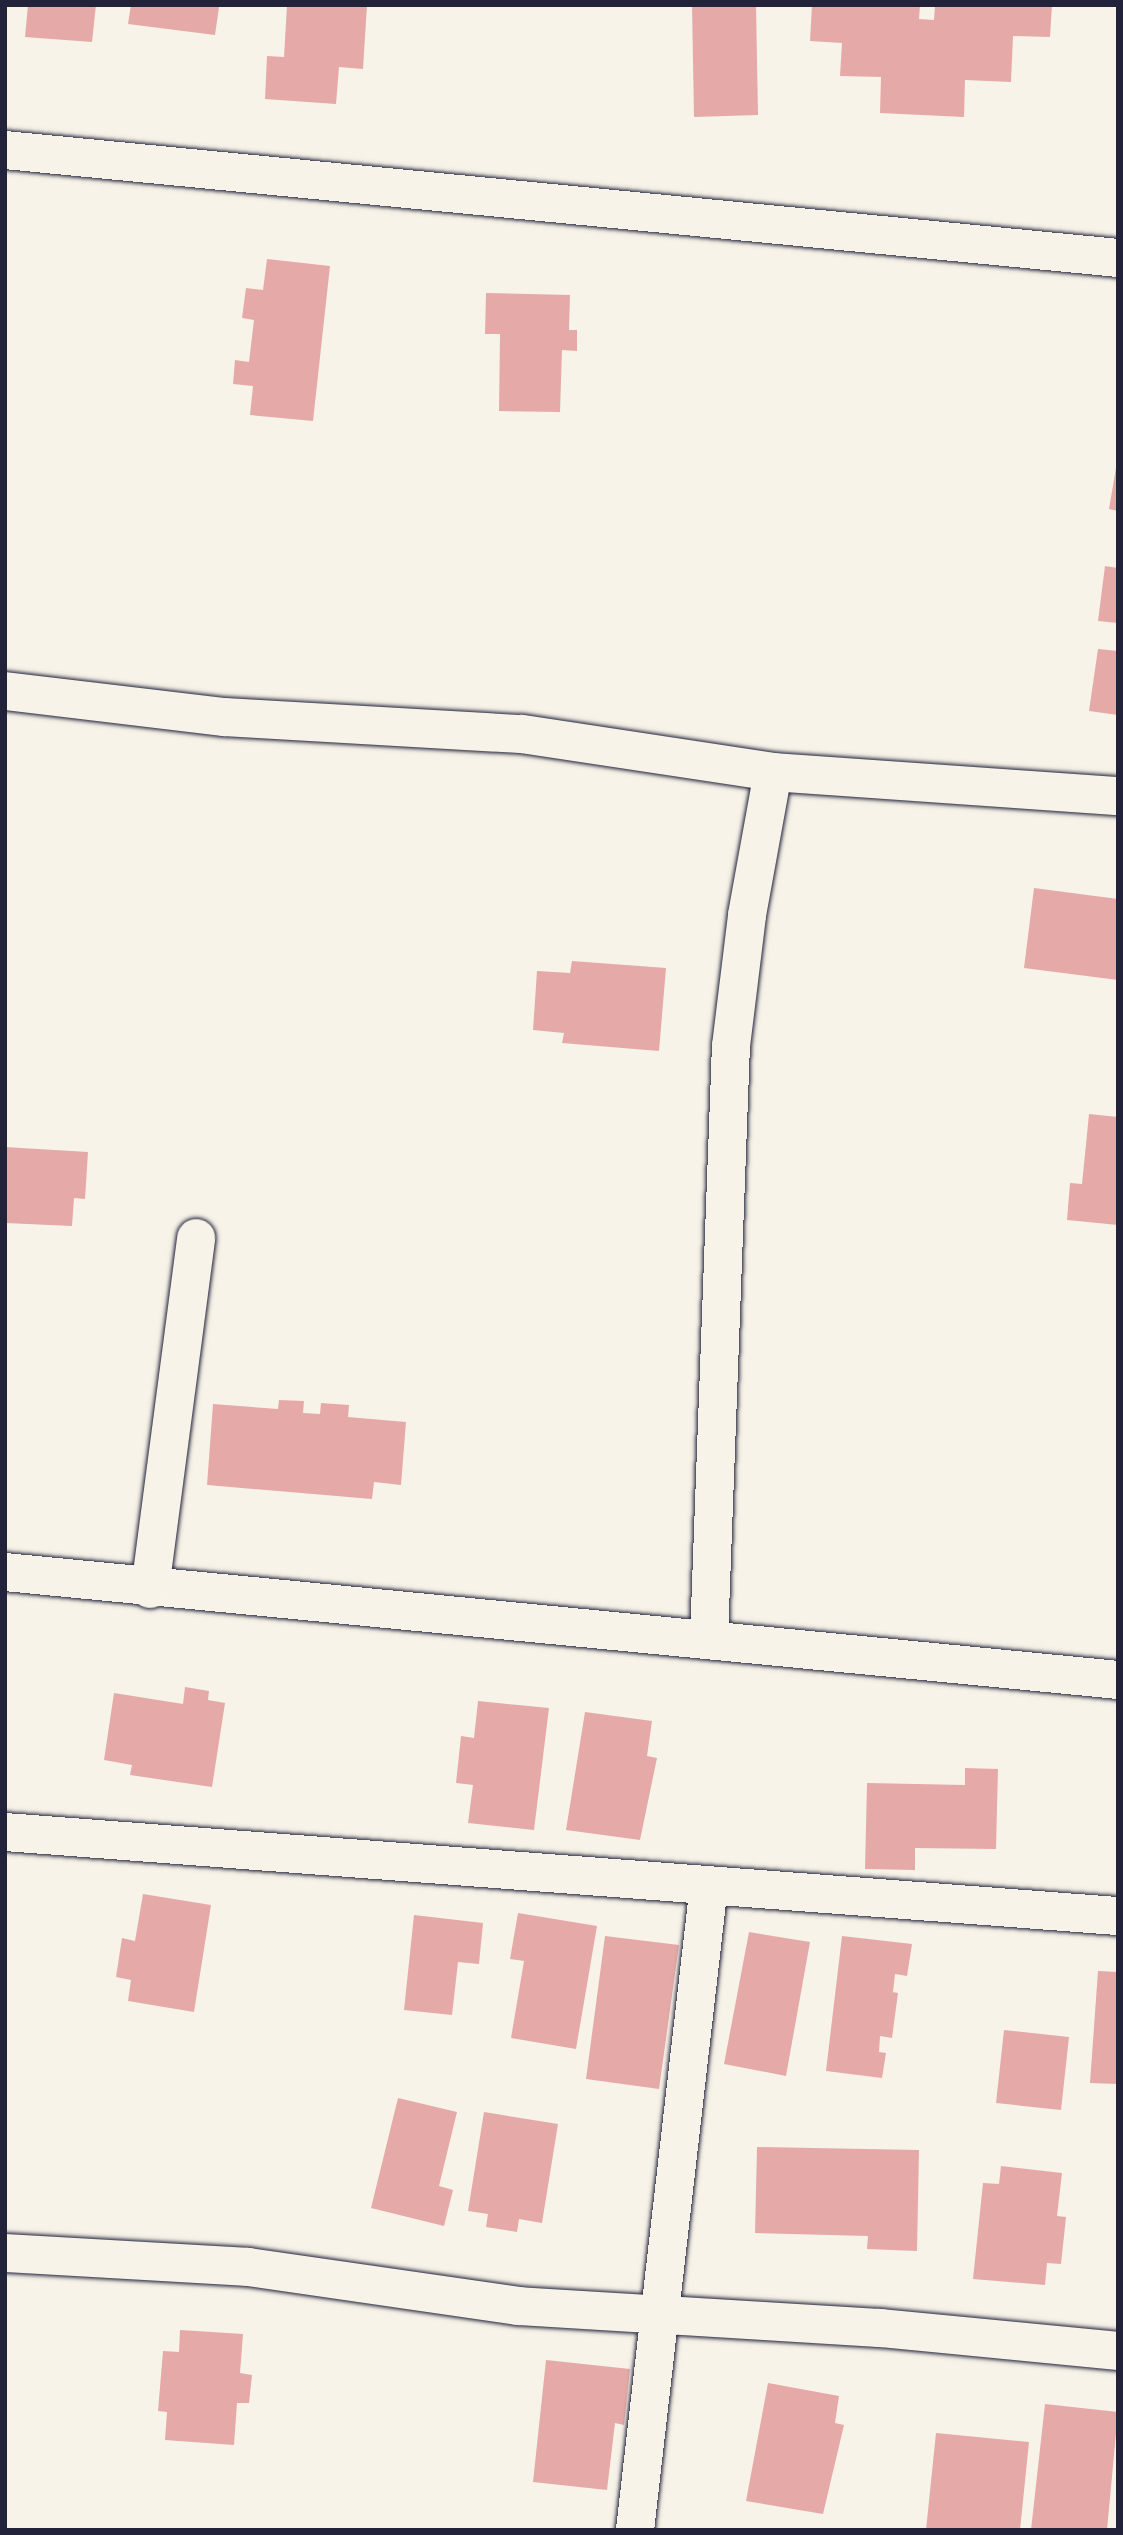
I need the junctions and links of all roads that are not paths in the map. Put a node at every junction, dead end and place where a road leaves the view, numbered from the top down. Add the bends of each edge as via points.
1 (5, 150) edge
2 (1118, 258) edge
3 (5, 691) edge
4 (773, 772) junction
5 (1118, 796) edge
6 (196, 1238) dead end
7 (5, 1572) edge
8 (150, 1589) junction
9 (709, 1639) junction
10 (1118, 1680) edge
11 (5, 1832) edge
12 (709, 1885) junction
13 (1118, 1916) edge
14 (5, 2253) edge
15 (662, 2314) junction
16 (1118, 2351) edge
17 (635, 2530) edge

1 - 2 street
3 - 4 street via 224,717 522,734
4 - 5 street
4 - 9 street via 747,915 731,1046
6 - 8 street
7 - 8 street
8 - 9 street
9 - 10 street
11 - 12 street
12 - 13 street
12 - 15 street
14 - 15 street via 248,2267 519,2306
15 - 16 street via 880,2328
15 - 17 street

